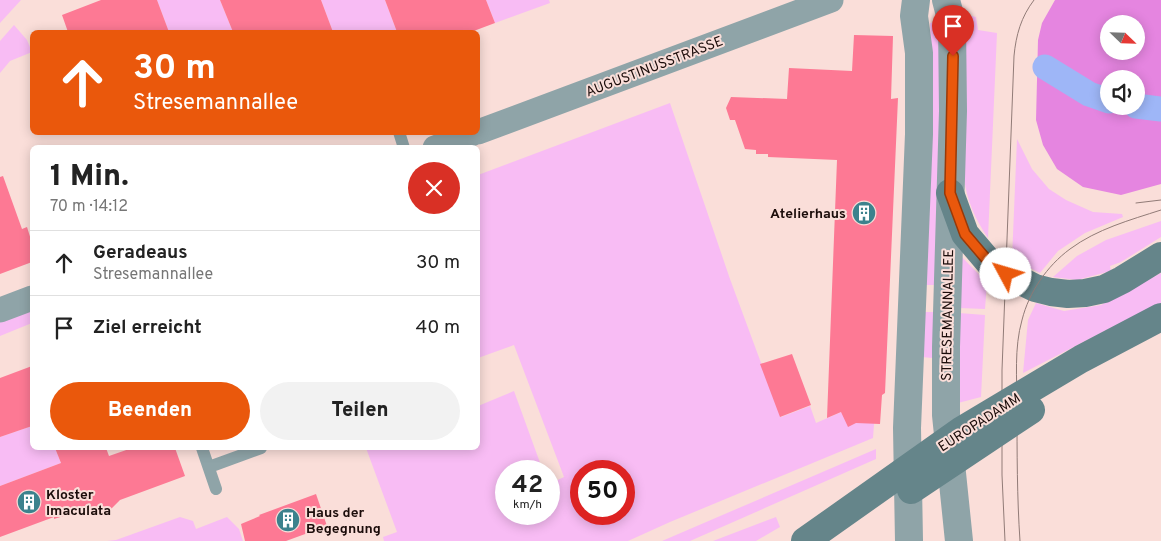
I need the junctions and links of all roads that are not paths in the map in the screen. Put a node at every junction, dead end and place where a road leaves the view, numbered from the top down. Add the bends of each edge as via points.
1 (831, 0) edge
2 (916, 0) edge
3 (946, 0) edge
4 (480, 131) edge
5 (469, 135) edge
6 (443, 145) edge
7 (950, 193) junction
8 (1161, 256) edge
9 (30, 299) edge
10 (0, 310) edge
11 (1161, 317) edge
12 (1161, 337) edge
13 (203, 450) edge
14 (256, 450) edge
15 (209, 467) junction
16 (216, 489) dead end
17 (805, 541) edge
18 (835, 541) edge
19 (909, 541) edge
20 (958, 541) edge

1 - 4 street, AUGUSTINUSSTRASSE
2 - 19 street via 919,134 907,428
3 - 7 street, STRESEMANNALLEE via 953,38
5 - 6 street, AUGUSTINUSSTRASSE
7 - 8 main road via 965,234 993,267 1035,288 1068,294 1104,288
7 - 20 street, STRESEMANNALLEE via 946,414
9 - 10 street
11 - 17 main road, EUROPADAMM, bridge via 1081,359 962,430
12 - 18 main road, EUROPADAMM, bridge via 1081,379
13 - 15 lane
14 - 15 lane
15 - 16 lane

